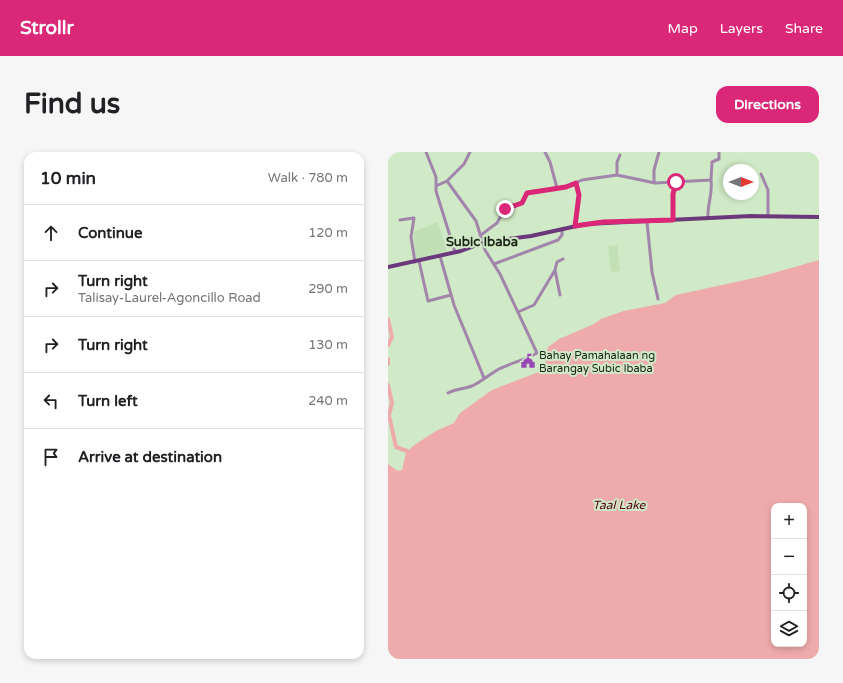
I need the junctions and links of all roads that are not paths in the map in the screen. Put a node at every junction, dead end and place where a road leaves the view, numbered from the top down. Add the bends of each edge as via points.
1 (426, 152) edge
2 (470, 152) edge
3 (545, 152) edge
4 (659, 152) edge
5 (719, 152) edge
6 (620, 155) dead end
7 (761, 174) dead end
8 (617, 175) junction
9 (447, 180) junction
10 (711, 180) junction
11 (676, 182) junction
12 (576, 183) junction
13 (654, 183) junction
14 (436, 186) junction
15 (557, 188) junction
16 (768, 216) junction
17 (819, 217) edge
18 (708, 218) junction
19 (400, 220) dead end
20 (673, 220) junction
21 (647, 222) junction
22 (575, 226) junction
23 (562, 229) junction
24 (481, 235) junction
25 (484, 243) junction
26 (455, 252) junction
27 (440, 256) junction
28 (563, 259) dead end
29 (417, 261) junction
30 (494, 264) junction
31 (388, 267) edge
32 (556, 270) junction
33 (451, 295) junction
34 (560, 295) dead end
35 (658, 299) dead end
36 (518, 312) junction
37 (484, 378) junction
38 (448, 393) dead end

1 - 14 street via 436,177
2 - 9 street via 464,164
3 - 15 street
4 - 13 street via 654,170
5 - 10 street via 719,159 712,162
6 - 8 street
7 - 16 street via 768,190
8 - 12 street
8 - 13 street
9 - 14 street
9 - 24 street via 476,221
10 - 11 street
10 - 18 street
11 - 13 street
11 - 20 street via 673,194
12 - 15 street
12 - 22 street via 579,195
14 - 26 street
15 - 24 street via 527,193 522,203 505,209 497,223
16 - 17 main road
16 - 18 main road
18 - 20 main road
19 - 29 street via 414,218 411,237
20 - 21 main road
21 - 22 main road via 603,222
21 - 35 street via 652,272
22 - 23 main road
23 - 25 main road
23 - 30 street via 562,235 558,240
24 - 25 street
25 - 26 main road
25 - 30 street
26 - 27 main road
27 - 29 main road
27 - 33 street
28 - 32 street via 557,262
29 - 31 main road
29 - 33 street via 428,300
30 - 36 street
32 - 34 street
32 - 36 street via 534,305
33 - 37 street
36 - 37 street via 537,353
37 - 38 street via 474,385

